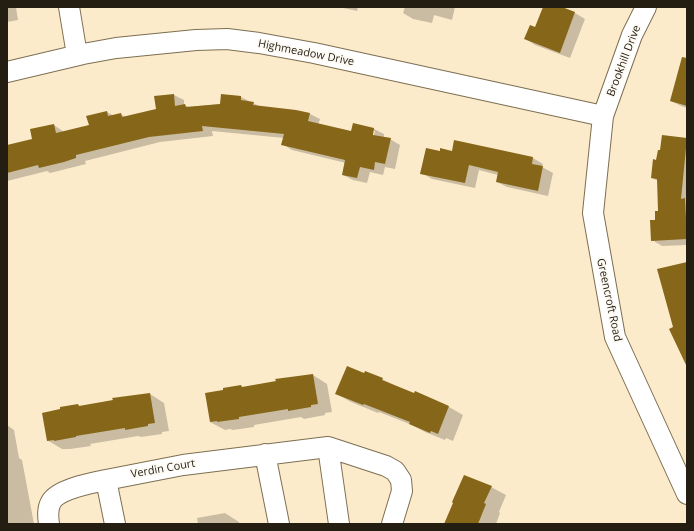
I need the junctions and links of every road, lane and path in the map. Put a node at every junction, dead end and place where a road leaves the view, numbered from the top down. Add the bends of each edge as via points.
1 (69, 7) edge
2 (646, 7) edge
3 (77, 55) junction
4 (7, 72) edge
5 (603, 116) junction
6 (328, 447) junction
7 (265, 454) junction
8 (106, 480) junction
9 (687, 494) edge
10 (49, 524) edge
11 (115, 524) edge
12 (278, 524) edge
13 (339, 524) edge
14 (392, 524) edge

1 - 3 street
2 - 5 street, Brookhill Drive via 632,35
3 - 4 street, Highmeadow Drive
3 - 5 street, Highmeadow Drive via 116,48 196,40 259,43
5 - 9 street, Greencroft Road via 593,214 615,337
6 - 7 street, Verdin Court
6 - 13 street
6 - 14 street, Verdin Court via 395,471 401,480 402,491
7 - 8 street, Verdin Court via 183,465
7 - 12 street
8 - 10 street, Verdin Court via 59,495 51,502 48,511
8 - 11 street

